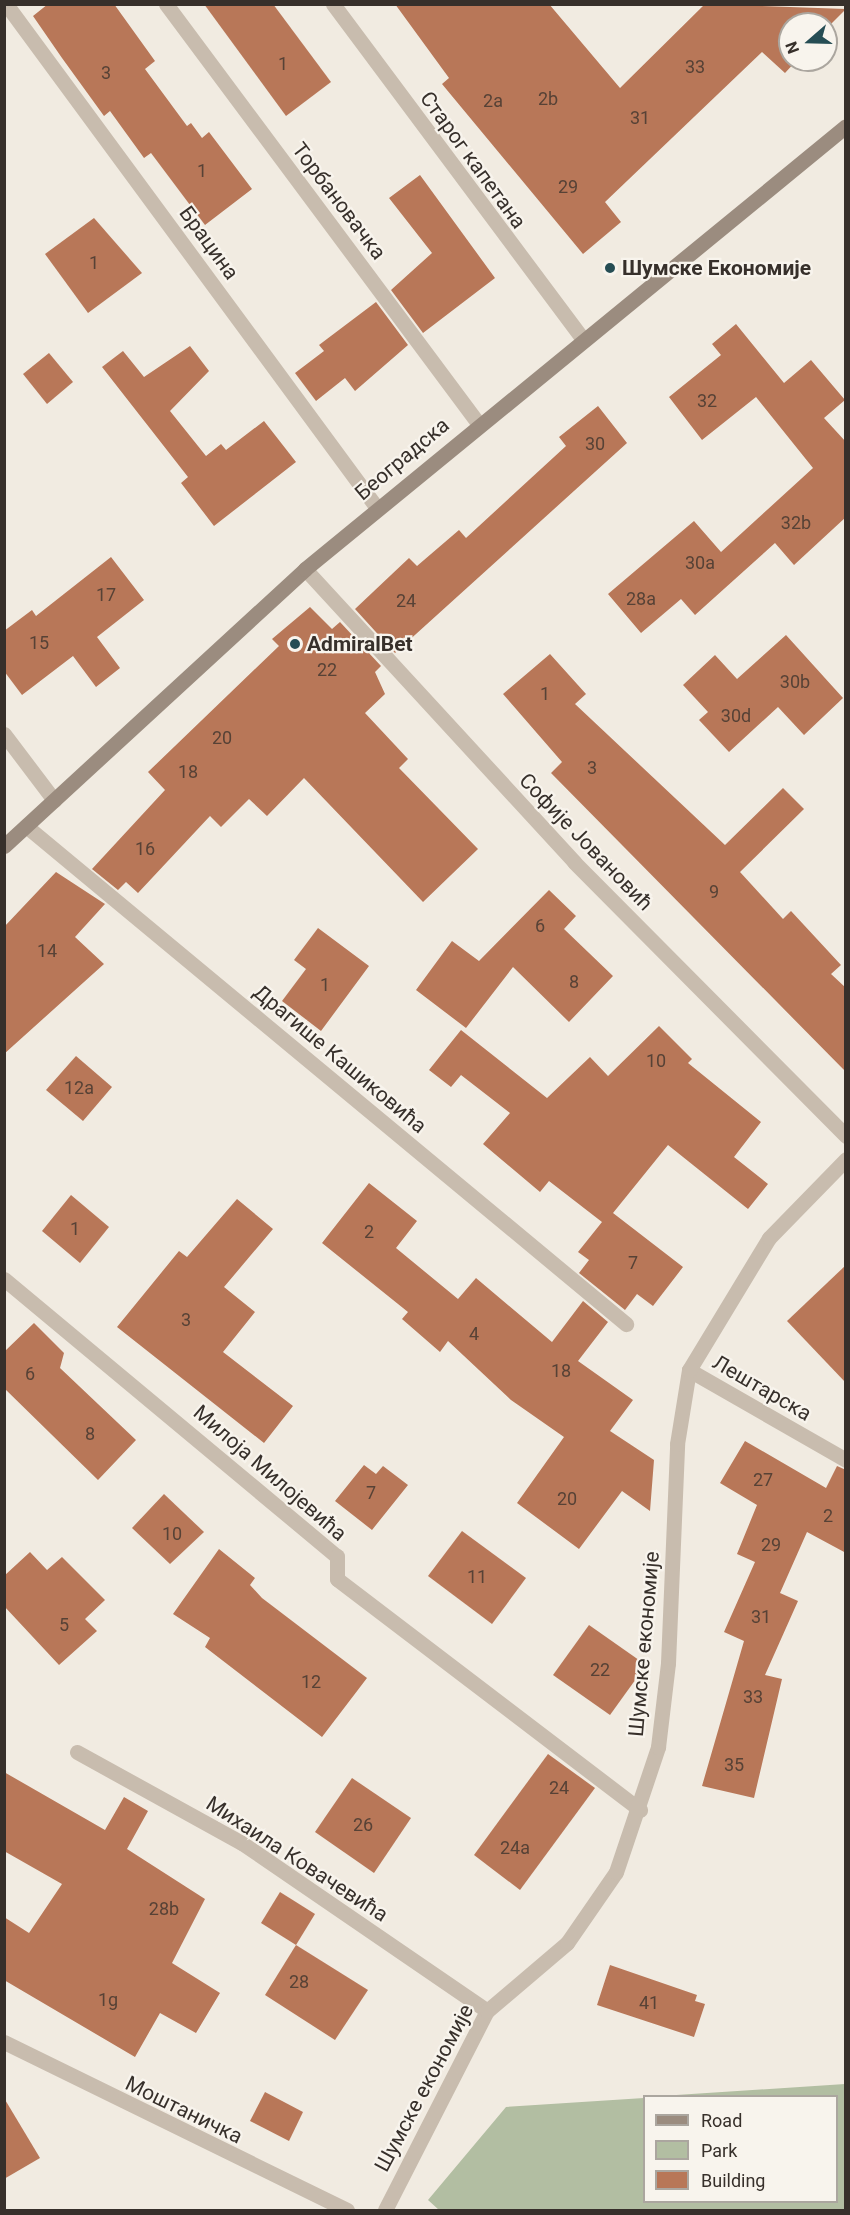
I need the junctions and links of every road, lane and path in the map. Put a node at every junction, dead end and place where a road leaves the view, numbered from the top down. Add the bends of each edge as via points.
1 (6, 4) edge
2 (166, 4) edge
3 (333, 4) edge
4 (846, 126) edge
5 (582, 338) junction
6 (478, 423) junction
7 (377, 508) junction
8 (305, 569) junction
9 (4, 734) edge
10 (54, 800) junction
11 (26, 826) junction
12 (4, 846) edge
13 (846, 1136) edge
14 (846, 1159) edge
15 (4, 1279) edge
16 (626, 1324) dead end
17 (689, 1370) junction
18 (846, 1460) edge
19 (77, 1752) dead end
20 (640, 1810) junction
21 (487, 2011) junction
22 (4, 2042) edge
23 (347, 2211) edge
24 (385, 2211) edge

1 - 7 street, Брацина
2 - 6 street, Торбановачка
3 - 5 street, Старог капетана
4 - 5 main road, Београдска
5 - 6 main road, Београдска
6 - 7 main road, Београдска
7 - 8 main road, Београдска
8 - 10 main road, Београдска
8 - 13 street, Софије Јовановић via 574,862
9 - 10 street
10 - 11 main road, Београдска
11 - 12 main road, Београдска
11 - 16 street, Драгише Кашиковића
14 - 17 street, Шумске економије via 769,1238
15 - 20 street, Милоја Милојевића via 337,1556 337,1579
17 - 18 street, Лештарска
17 - 20 street, Шумске економије via 678,1444 668,1664 658,1747
19 - 21 street, Михаила Ковачевића via 242,1843
20 - 21 street, Шумске економије via 615,1872 567,1943
21 - 24 street, Шумске економије
22 - 23 street, Моштаничка via 188,2137

